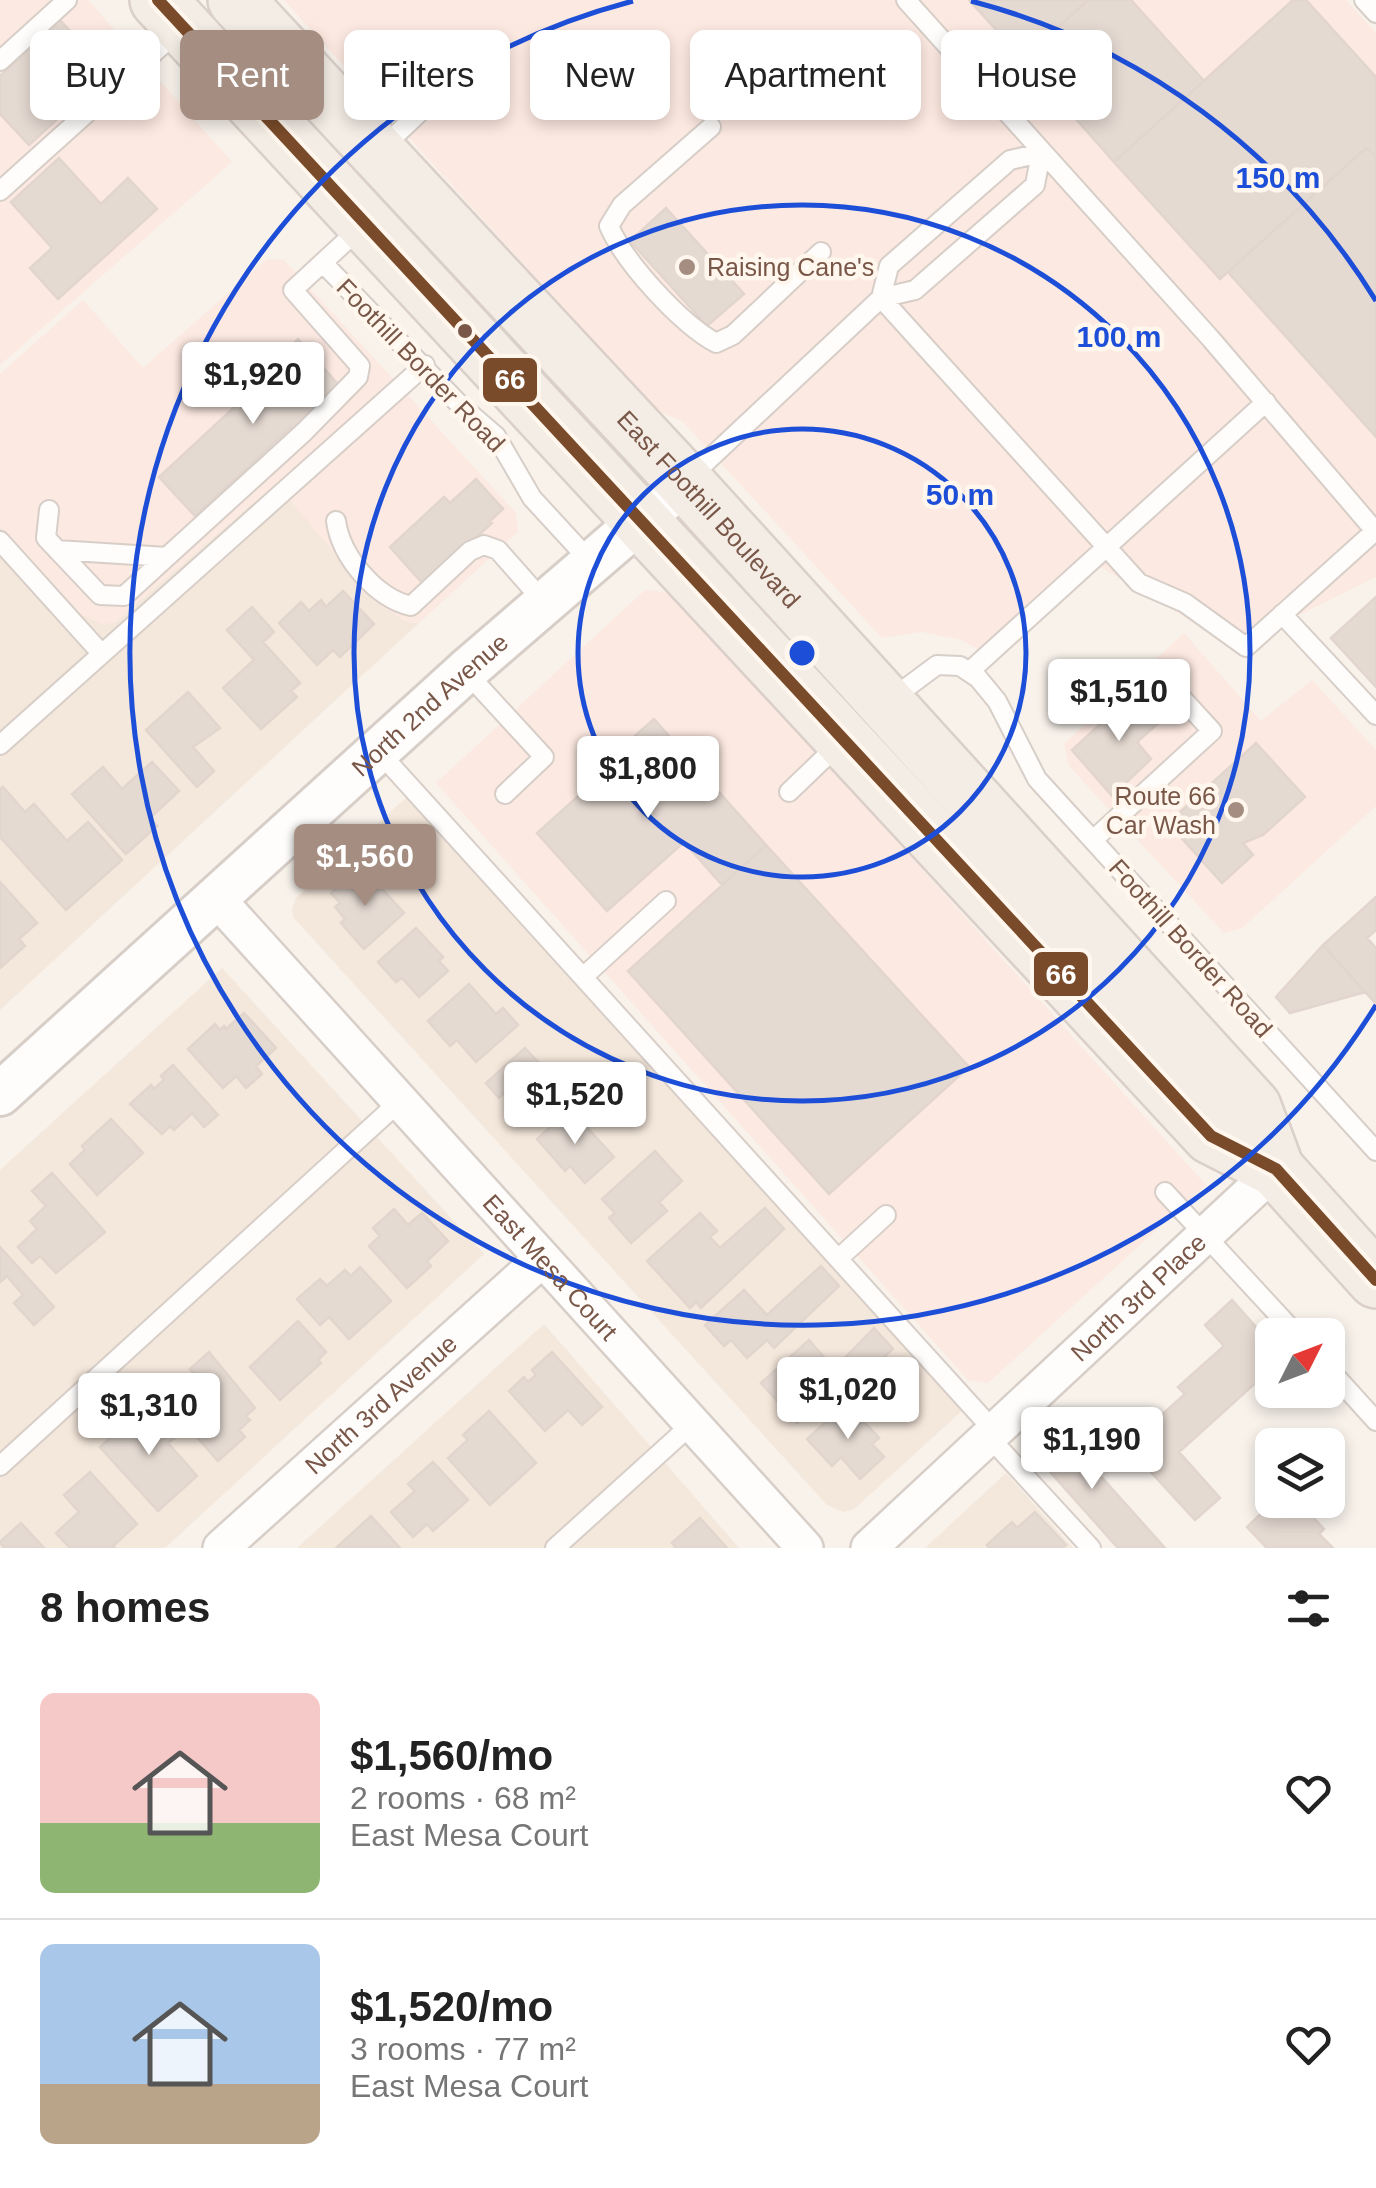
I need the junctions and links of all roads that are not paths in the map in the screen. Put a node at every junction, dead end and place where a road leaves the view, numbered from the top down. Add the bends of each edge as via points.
1 (66, 0) edge
2 (236, 0) edge
3 (906, 0) edge
4 (1364, 0) edge
5 (1376, 12) edge
6 (170, 13) edge
7 (0, 60) edge
8 (412, 120) edge
9 (711, 128) dead end
10 (378, 152) junction
11 (1042, 153) junction
12 (0, 192) edge
13 (367, 222) junction
14 (821, 252) dead end
15 (323, 262) junction
16 (881, 298) junction
17 (425, 365) junction
18 (1266, 402) junction
19 (686, 482) junction
20 (49, 510) dead end
21 (642, 519) junction
22 (336, 521) dead end
23 (1375, 532) edge
24 (0, 541) edge
25 (1105, 546) junction
26 (57, 550) junction
27 (168, 557) junction
28 (590, 561) junction
29 (544, 602) junction
30 (1282, 614) junction
31 (101, 653) junction
32 (466, 672) junction
33 (969, 672) junction
34 (1168, 683) dead end
35 (1376, 715) edge
36 (865, 721) junction
37 (0, 745) edge
38 (378, 751) junction
39 (789, 792) dead end
40 (505, 794) dead end
41 (1093, 840) junction
42 (216, 898) junction
43 (666, 902) dead end
44 (583, 977) junction
45 (0, 1094) edge
46 (399, 1102) junction
47 (1376, 1152) edge
48 (1276, 1170) junction
49 (1165, 1192) dead end
50 (886, 1215) dead end
51 (1206, 1237) junction
52 (542, 1259) junction
53 (838, 1259) junction
54 (1376, 1280) edge
55 (1281, 1318) edge
56 (1345, 1386) edge
57 (1375, 1417) edge
58 (692, 1424) junction
59 (992, 1435) junction
60 (0, 1466) edge
61 (221, 1548) edge
62 (555, 1548) edge
63 (805, 1548) edge
64 (869, 1548) edge
65 (1091, 1548) edge

1 - 7 lane
2 - 10 main road, East Foothill Boulevard
3 - 11 lane
4 - 5 lane
6 - 12 lane
6 - 13 main road, East Foothill Boulevard
8 - 10 lane
9 - 14 lane via 622,205 609,226 618,246 693,330 716,343 733,335
10 - 19 main road, East Foothill Boulevard
11 - 16 lane via 1010,160 890,266
11 - 16 lane via 1035,185 916,290
11 - 18 lane
13 - 15 lane, Foothill Border Road
13 - 21 main road, East Foothill Boulevard
15 - 17 lane, Foothill Border Road
15 - 27 lane via 293,290 360,366 358,377
16 - 19 lane
16 - 25 lane
17 - 28 lane, Foothill Border Road via 496,436 532,498
17 - 31 lane
18 - 23 lane
18 - 25 lane
19 - 21 street, North 2nd Avenue
19 - 36 main road, East Foothill Boulevard
20 - 26 lane via 46,538
21 - 28 street, North 2nd Avenue
21 - 36 main road, East Foothill Boulevard
22 - 29 lane via 338,539 363,574 394,602 412,606 484,545 498,550
23 - 30 lane
24 - 31 lane
25 - 30 lane via 1139,583 1185,603 1246,647
25 - 33 lane
26 - 27 lane
26 - 27 lane via 100,596 124,596
28 - 29 street, North 2nd Avenue
29 - 32 street, North 2nd Avenue
30 - 35 lane
31 - 37 lane
32 - 38 street, North 2nd Avenue
32 - 40 lane via 544,756
33 - 36 lane via 937,665
33 - 41 lane, Foothill Border Road via 997,700 1038,779
34 - 41 lane via 1212,731
36 - 39 lane
36 - 48 main road, East Foothill Boulevard via 1253,1106
38 - 42 street, North 2nd Avenue
38 - 44 lane
41 - 47 lane, Foothill Border Road
42 - 45 street, North 2nd Avenue
42 - 46 street, East Mesa Court
43 - 44 lane
44 - 53 lane
46 - 52 street, East Mesa Court
46 - 60 lane
48 - 51 street, North 3rd Place
48 - 54 main road, East Foothill Boulevard
49 - 51 lane
50 - 53 lane
51 - 55 lane
51 - 59 street, North 3rd Place
52 - 58 street, East Mesa Court
52 - 61 street, North 3rd Avenue
53 - 59 lane
56 - 57 lane
58 - 62 lane
58 - 63 street, East Mesa Court
59 - 64 street, North 3rd Place
59 - 65 lane

